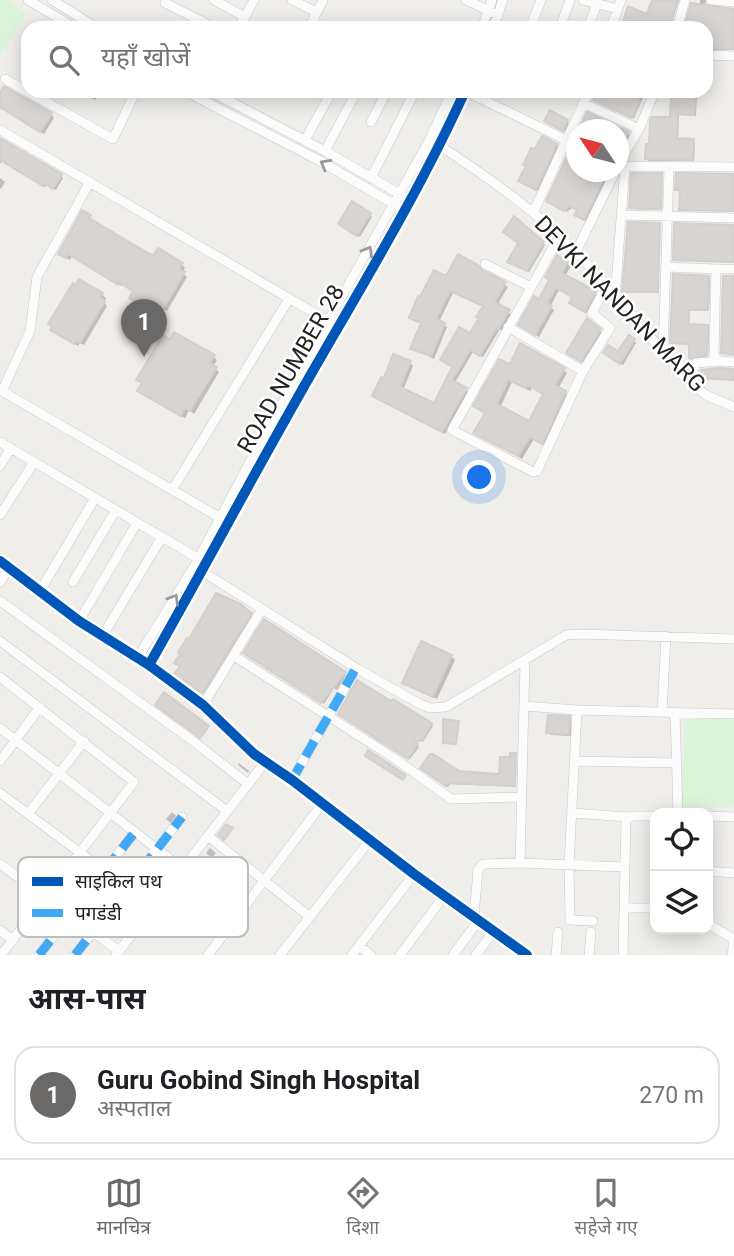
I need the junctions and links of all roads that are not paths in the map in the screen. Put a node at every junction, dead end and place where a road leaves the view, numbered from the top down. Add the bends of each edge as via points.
1 (28, 0) edge
2 (52, 0) edge
3 (214, 0) edge
4 (254, 0) edge
5 (292, 0) edge
6 (323, 0) edge
7 (466, 0) edge
8 (492, 0) edge
9 (503, 0) edge
10 (541, 0) edge
11 (570, 0) edge
12 (583, 0) edge
13 (685, 0) edge
14 (711, 0) edge
15 (734, 2) edge
16 (165, 3) dead end
17 (597, 3) junction
18 (619, 5) edge
19 (316, 12) junction
20 (493, 13) junction
21 (245, 17) junction
22 (63, 21) edge
23 (86, 21) edge
24 (201, 21) edge
25 (243, 21) edge
26 (312, 21) edge
27 (487, 21) edge
28 (493, 21) edge
29 (533, 21) edge
30 (562, 21) edge
31 (591, 21) edge
32 (679, 21) edge
33 (713, 56) edge
34 (734, 57) edge
35 (5, 79) dead end
36 (21, 88) edge
37 (39, 98) edge
38 (133, 98) edge
39 (197, 98) edge
40 (206, 98) edge
41 (224, 98) edge
42 (328, 98) edge
43 (353, 98) edge
44 (383, 98) edge
45 (411, 98) edge
46 (449, 98) edge
47 (462, 98) edge
48 (479, 98) edge
49 (586, 98) edge
50 (652, 98) edge
51 (204, 102) junction
52 (583, 103) junction
53 (576, 119) edge
54 (371, 122) dead end
55 (639, 129) junction
56 (0, 130) edge
57 (305, 140) junction
58 (566, 140) joint
59 (440, 146) junction
60 (629, 149) edge
61 (325, 151) junction
62 (629, 166) edge
63 (734, 167) edge
64 (669, 168) junction
65 (371, 178) junction
66 (610, 182) edge
67 (621, 182) edge
68 (90, 183) junction
69 (400, 195) junction
70 (411, 200) junction
71 (394, 205) junction
72 (405, 209) junction
73 (533, 213) junction
74 (622, 215) junction
75 (668, 216) junction
76 (734, 218) edge
77 (559, 237) junction
78 (575, 254) junction
79 (485, 264) dead end
80 (666, 267) junction
81 (716, 269) junction
82 (734, 269) edge
83 (531, 287) junction
84 (606, 287) junction
85 (615, 298) junction
86 (289, 299) junction
87 (328, 321) junction
88 (508, 327) junction
89 (663, 352) junction
90 (719, 361) junction
91 (734, 362) edge
92 (583, 371) junction
93 (689, 382) junction
94 (1, 391) edge
95 (734, 407) edge
96 (0, 442) edge
97 (11, 448) junction
98 (34, 462) junction
99 (0, 466) edge
100 (172, 490) junction
101 (95, 498) junction
102 (116, 510) junction
103 (0, 515) edge
104 (225, 520) junction
105 (137, 523) junction
106 (162, 537) junction
107 (0, 561) edge
108 (200, 565) junction
109 (9, 568) junction
110 (0, 582) edge
111 (73, 582) dead end
112 (40, 591) junction
113 (0, 601) edge
114 (262, 609) junction
115 (79, 621) junction
116 (103, 635) junction
117 (666, 636) junction
118 (734, 639) edge
119 (0, 641) edge
120 (234, 656) junction
121 (138, 657) junction
122 (525, 661) junction
123 (149, 665) junction
124 (356, 668) junction
125 (0, 677) edge
126 (202, 705) junction
127 (524, 706) junction
128 (40, 707) junction
129 (577, 710) junction
130 (662, 712) junction
131 (675, 712) junction
132 (734, 714) edge
133 (330, 717) junction
134 (0, 728) edge
135 (16, 740) junction
136 (84, 741) junction
137 (0, 761) edge
138 (266, 761) junction
139 (574, 761) junction
140 (676, 763) junction
141 (60, 774) junction
142 (292, 779) junction
143 (248, 784) junction
144 (0, 793) edge
145 (522, 797) junction
146 (322, 804) junction
147 (678, 808) edge
148 (227, 811) junction
149 (112, 813) junction
150 (572, 813) junction
151 (28, 814) junction
152 (650, 816) edge
153 (713, 816) edge
154 (182, 817) dead end
155 (628, 817) junction
156 (734, 817) edge
157 (135, 832) junction
158 (208, 836) junction
159 (370, 840) junction
160 (156, 848) junction
161 (80, 853) junction
162 (77, 857) edge
163 (86, 857) edge
164 (115, 857) edge
165 (149, 857) edge
166 (168, 857) edge
167 (192, 857) edge
168 (234, 857) edge
169 (520, 863) junction
170 (0, 864) edge
171 (569, 864) junction
172 (624, 867) junction
173 (248, 868) edge
174 (713, 872) edge
175 (734, 873) edge
176 (414, 874) junction
177 (18, 877) edge
178 (264, 881) junction
179 (444, 896) junction
180 (248, 904) edge
181 (624, 908) junction
182 (650, 908) edge
183 (310, 917) junction
184 (476, 918) junction
185 (593, 921) dead end
186 (713, 927) edge
187 (0, 930) edge
188 (494, 931) junction
189 (558, 932) dead end
190 (591, 932) dead end
191 (18, 933) edge
192 (53, 937) edge
193 (90, 937) edge
194 (100, 937) edge
195 (130, 937) edge
196 (224, 937) edge
197 (13, 940) junction
198 (734, 941) edge
199 (359, 946) junction
200 (118, 953) edge
201 (213, 953) edge
202 (1, 955) edge
203 (39, 955) edge
204 (75, 955) edge
205 (280, 955) edge
206 (352, 955) edge
207 (371, 955) edge
208 (400, 955) edge
209 (453, 955) edge
210 (476, 955) edge
211 (526, 955) edge
212 (556, 955) edge
213 (589, 955) edge
214 (623, 955) edge
215 (732, 955) edge

1 - 22 street
2 - 23 street
3 - 21 street
4 - 21 street
5 - 19 street
6 - 19 street
7 - 20 street
8 - 20 street
9 - 20 street
10 - 29 street
11 - 30 street
12 - 17 street
13 - 32 street
14 - 15 street
16 - 24 street
17 - 18 street
17 - 31 street
19 - 26 street
20 - 27 street
20 - 28 street
21 - 25 street
33 - 34 street
35 - 36 street
37 - 38 street via 113,139
39 - 51 street
40 - 51 street
41 - 57 street
42 - 57 street
43 - 61 street
44 - 54 street
45 - 65 street
46 - 69 street, ROAD NUMBER 28
47 - 59 street, ROAD NUMBER 28
48 - 58 street
49 - 52 street
50 - 55 street
71 -> 51 street
52 - 53 street
52 - 55 street
55 - 60 street
56 - 68 street
57 - 61 street
58 - 73 street
59 - 70 street, ROAD NUMBER 28
59 - 73 street, DEVKI NANDAN MARG
61 - 65 street
62 - 64 street
63 - 64 street
64 - 75 street
65 - 69 street
66 - 78 street
67 - 74 street
68 - 86 street
68 - 94 street via 37,277 30,331
69 - 70 street
69 - 71 street, ROAD NUMBER 28
70 - 72 street, ROAD NUMBER 28
71 - 72 street
87 -> 71 street, ROAD NUMBER 28
72 - 104 street, ROAD NUMBER 28
73 - 77 street, DEVKI NANDAN MARG
74 - 75 street
74 - 85 street
75 - 76 street
75 - 80 street
77 - 78 street, DEVKI NANDAN MARG
77 - 83 street
78 - 84 street, DEVKI NANDAN MARG
79 - 83 street
80 - 81 street
80 - 89 street
81 - 82 street
81 - 90 street via 714,355
83 - 88 street
84 - 85 street, DEVKI NANDAN MARG
84 - 92 street via 592,313 610,328
85 - 89 street, DEVKI NANDAN MARG
86 - 87 street
86 - 100 street
87 - 104 street, ROAD NUMBER 28
88 - 92 street
88 - 92 street via 452,427 455,433 535,472
89 - 93 street, DEVKI NANDAN MARG
90 - 91 street
90 - 93 street via 696,363
93 - 95 street, DEVKI NANDAN MARG
94 - 100 street
96 - 97 street
97 - 98 street
97 - 99 street
98 - 101 street
98 - 103 street
100 - 104 street
101 - 102 street
101 - 112 street
102 - 105 street
102 - 111 street
104 - 108 street, ROAD NUMBER 28
105 - 106 street
105 - 115 street
106 - 108 street
106 - 116 street
107 - 109 street
108 - 114 street
121 -> 108 street, ROAD NUMBER 28
108 - 123 street, ROAD NUMBER 28
109 - 110 street
109 - 112 street
112 - 115 street
113 - 143 street
114 - 120 street
114 - 124 street
115 - 116 street
116 - 121 street
117 - 118 street
117 - 122 street via 566,635
117 - 130 street
119 - 148 street
120 - 126 street
120 - 133 street
121 - 123 street
122 - 124 street via 438,709 420,704
122 - 127 street
123 - 126 street
124 - 133 street
125 - 128 street
126 - 138 street
127 - 129 street
127 - 145 street
128 - 135 street
128 - 136 street
129 - 130 street
129 - 139 street
130 - 131 street
131 - 132 street
131 - 140 street
133 - 142 street
133 - 145 street via 451,799
134 - 135 street
135 - 137 street
135 - 141 street
136 - 141 street
136 - 149 street via 134,782
138 - 142 street
138 - 143 street
139 - 140 street
139 - 150 street
140 - 147 street
141 - 149 street
141 - 151 street
142 - 146 street
143 - 148 street
144 - 151 street
145 - 169 street
146 - 159 street
146 - 178 street
148 - 158 street
149 - 157 street
149 - 161 street
150 - 155 street
150 - 171 street
151 - 161 street
152 - 155 street
153 - 156 street
154 - 160 street
155 - 172 street
157 - 160 street
157 - 164 street
158 - 167 street
158 - 168 street
159 - 176 street
159 - 183 street
160 - 165 street
160 - 166 street
161 - 162 street
161 - 163 street
169 - 171 street
169 - 184 street via 479,866
170 - 177 street
171 - 172 street
171 - 185 street via 570,920
172 - 181 street
173 - 178 street
174 - 175 street
176 - 179 street
176 - 199 street
178 - 180 street
178 - 183 street
179 - 184 street
179 - 208 street
181 - 182 street
181 - 214 street
183 - 205 street
184 - 188 street
184 - 209 street
186 - 198 street
187 - 197 street
188 - 210 street
188 - 211 street
189 - 212 street
190 - 213 street
191 - 197 street
192 - 203 street
193 - 204 street
194 - 200 street
195 - 200 street
196 - 201 street
197 - 202 street
198 - 215 street
199 - 206 street
199 - 207 street

